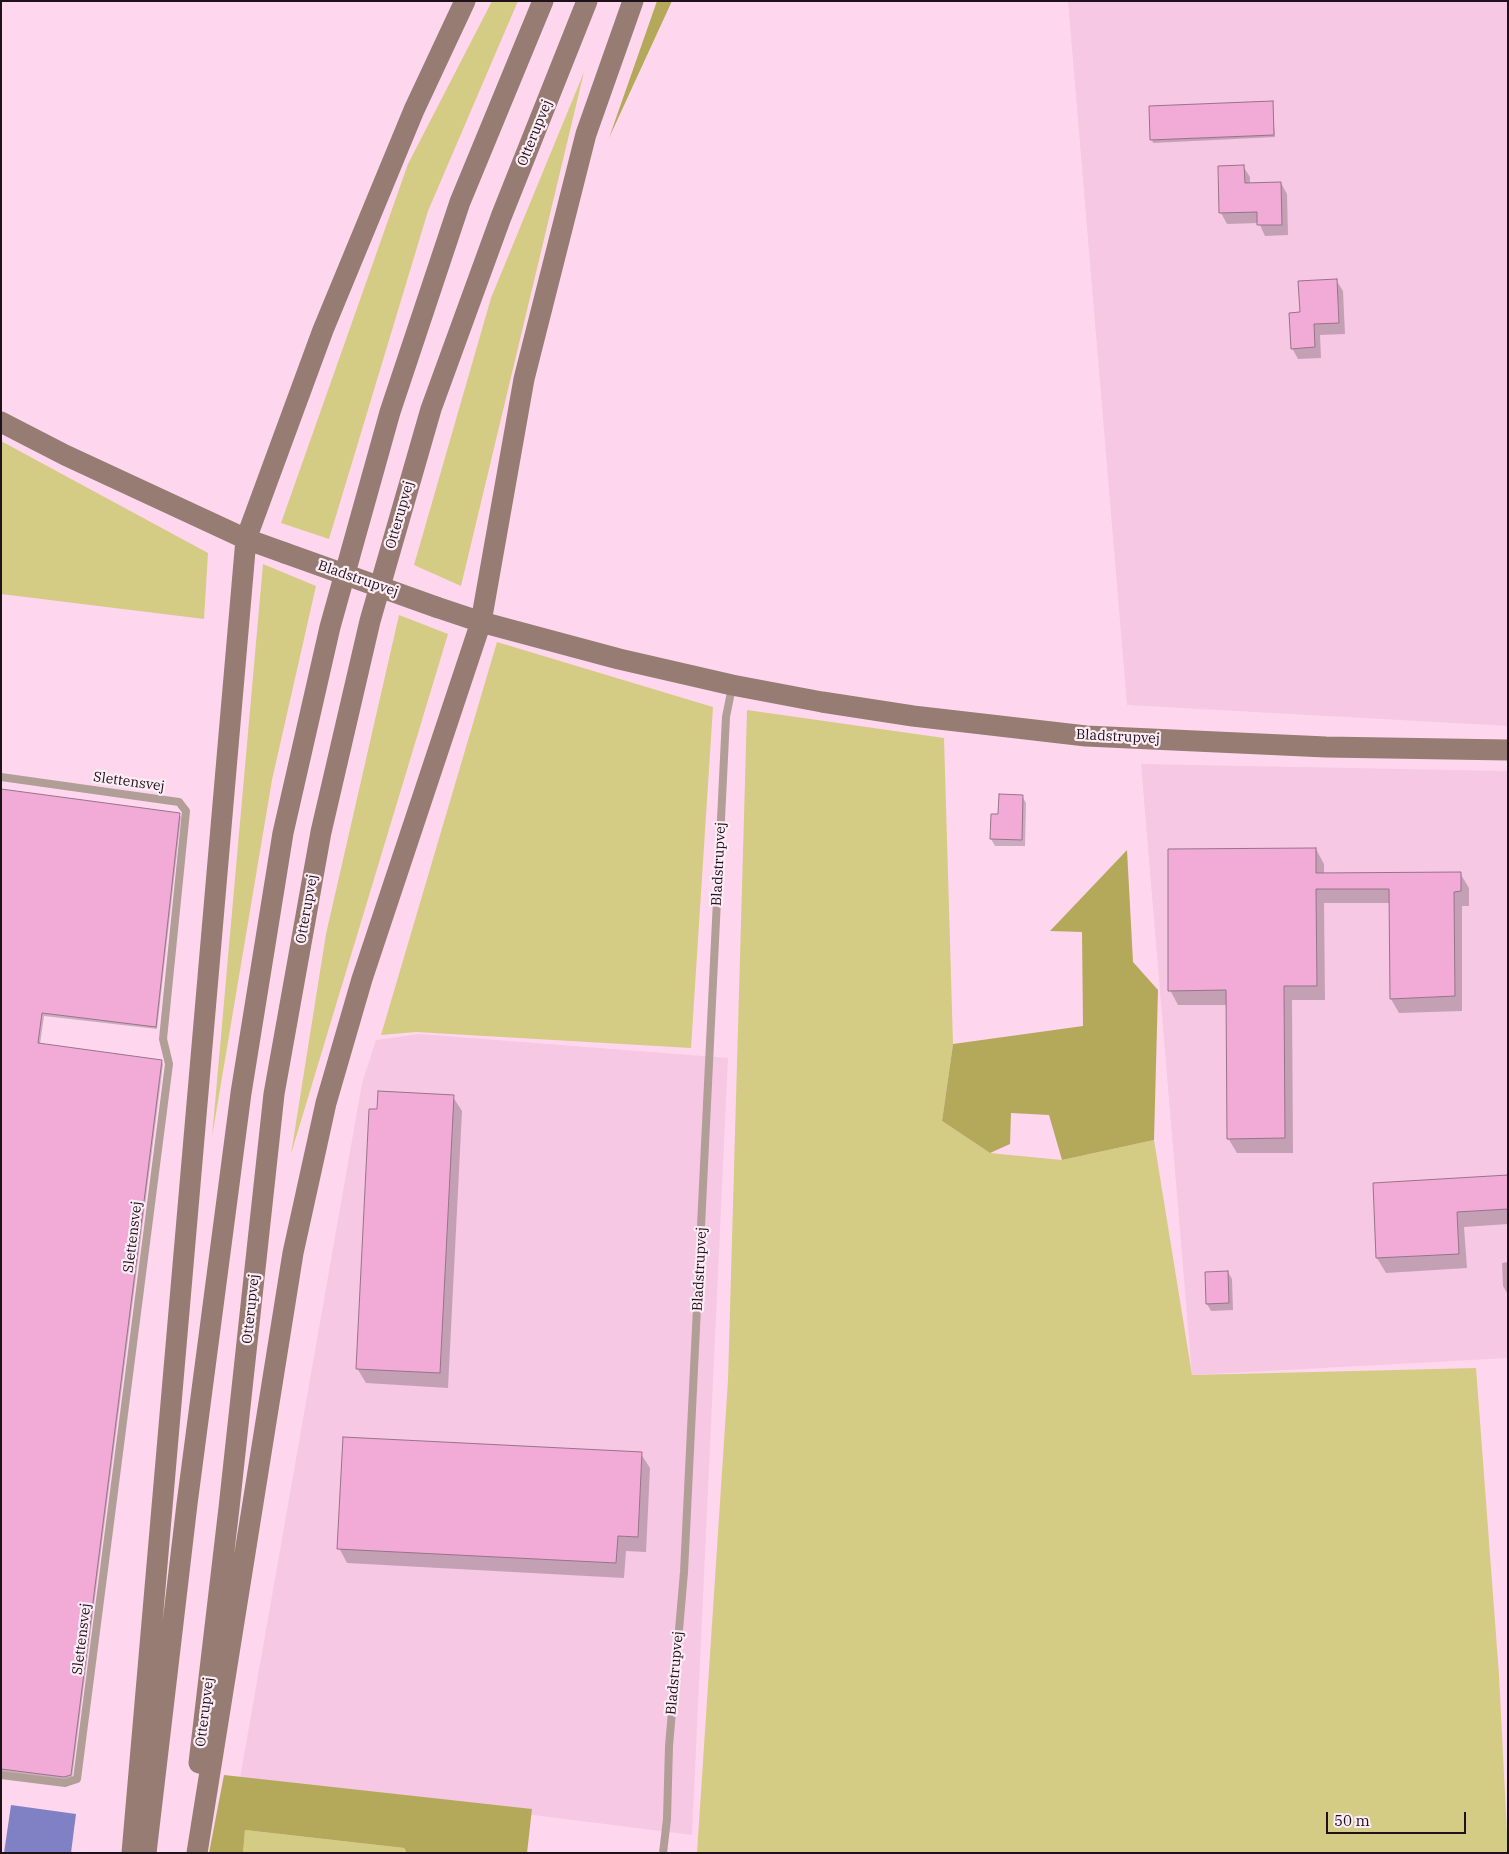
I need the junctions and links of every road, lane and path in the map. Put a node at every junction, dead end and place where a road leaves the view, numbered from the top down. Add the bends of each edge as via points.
1 (465, 1) edge
2 (543, 1) edge
3 (587, 1) edge
4 (633, 1) edge
5 (1, 422) edge
6 (246, 539) junction
7 (482, 622) junction
8 (732, 685) junction
9 (1508, 750) edge
10 (1, 777) edge
11 (1, 1775) edge
12 (132, 1853) edge
13 (146, 1853) edge
14 (188, 1853) edge
15 (197, 1853) edge
16 (663, 1853) edge

1 - 6 main road via 414,110 323,330
2 - 13 main road via 460,202 390,412 330,627 283,833 238,1112
3 - 14 main road, Otterupvej via 501,217 431,409 370,621 321,832 274,1094
4 - 7 main road via 586,134 524,379
5 - 6 main road, Bladstrupvej
6 - 7 main road, Bladstrupvej, bridge
6 - 12 main road
7 - 8 main road, Bladstrupvej
7 - 15 main road via 362,979 326,1103 293,1253
8 - 9 main road, Bladstrupvej via 913,716 1086,736 1326,747
8 - 16 lane, Bladstrupvej via 726,717 685,1562
10 - 11 lane, Slettensvej via 179,802 186,811 163,1039 169,1064 76,1779 65,1783

